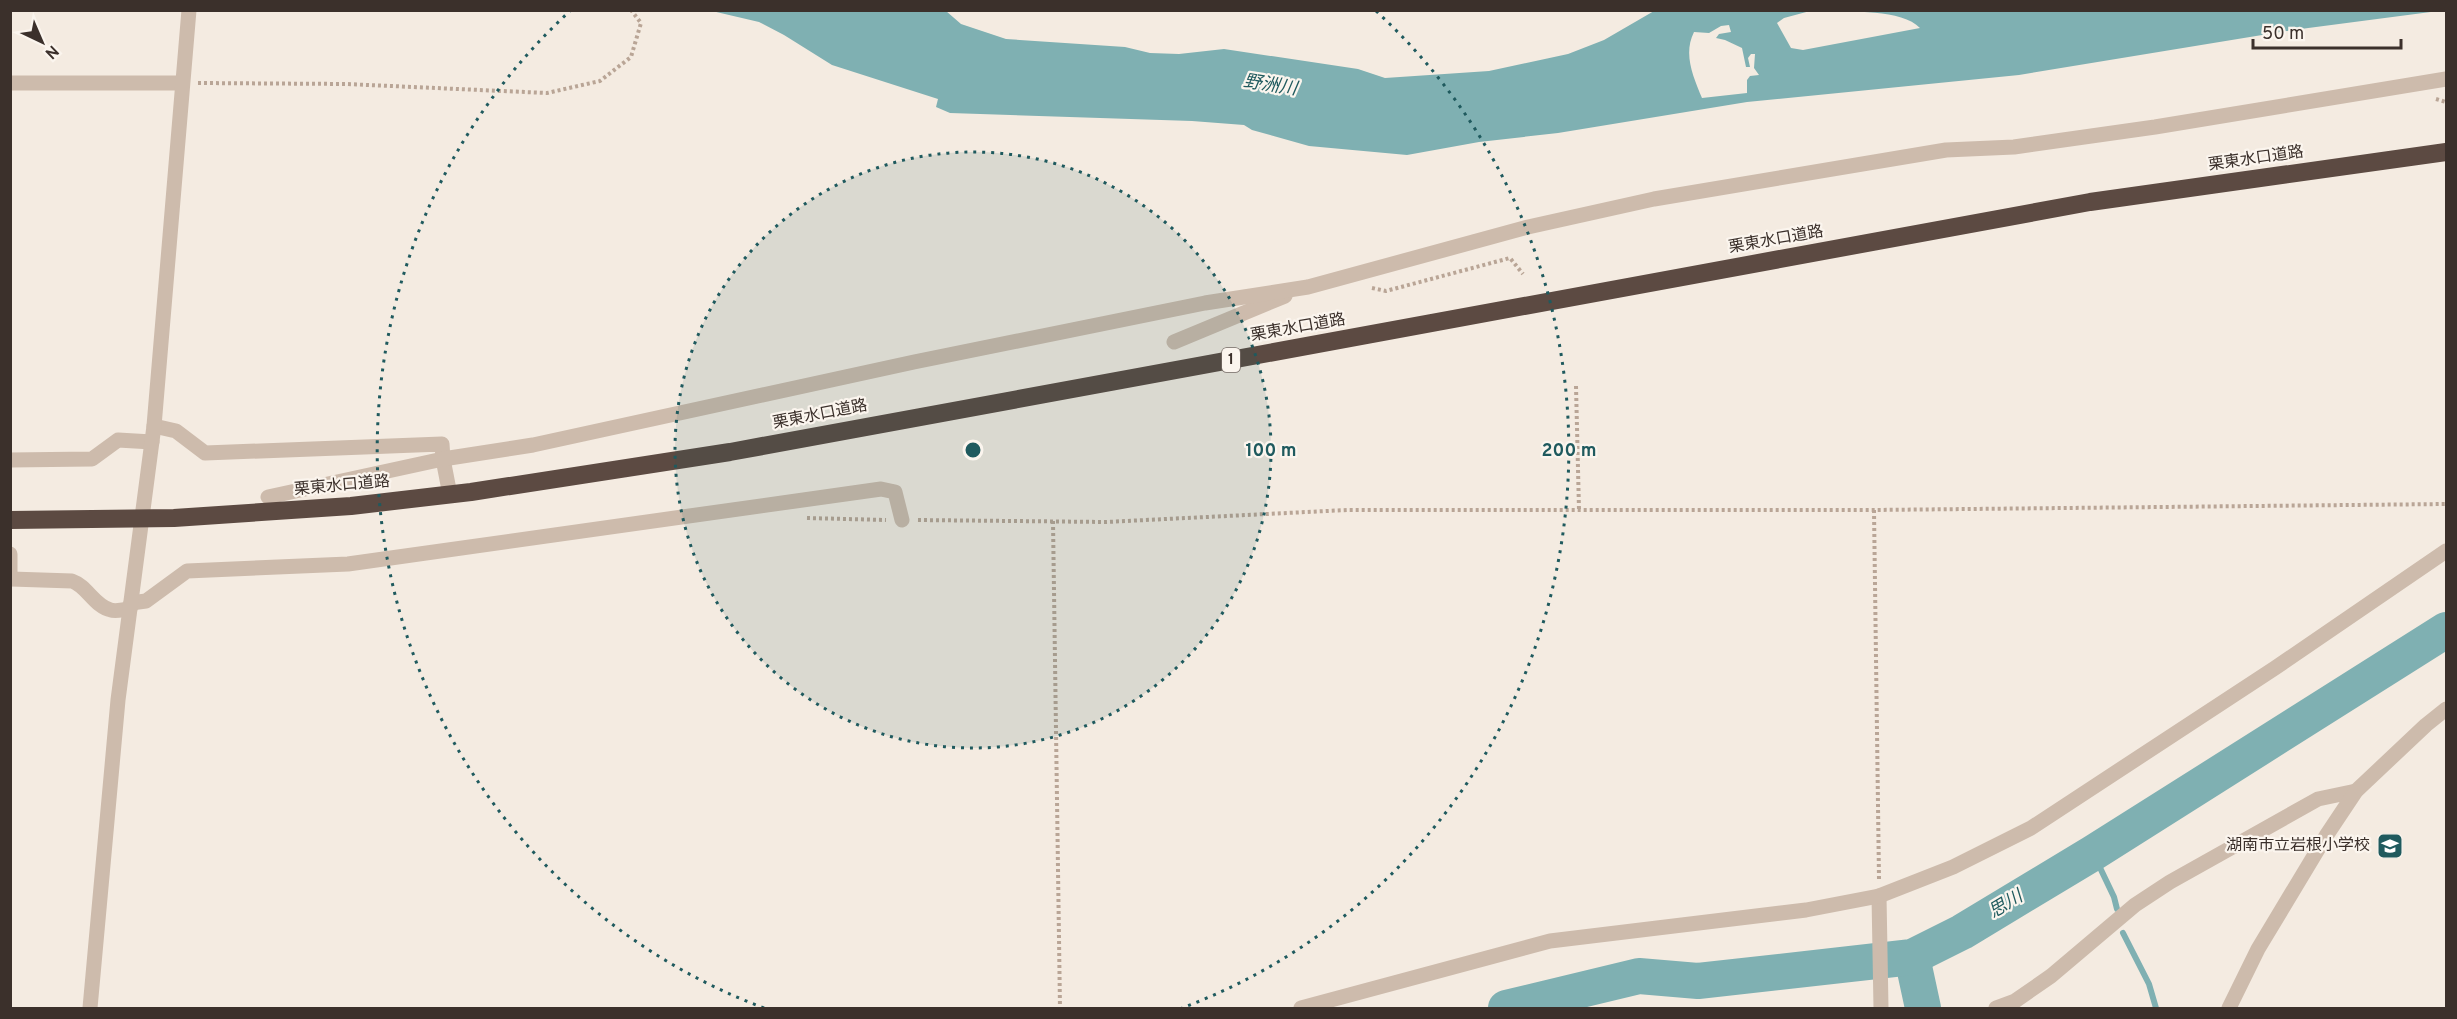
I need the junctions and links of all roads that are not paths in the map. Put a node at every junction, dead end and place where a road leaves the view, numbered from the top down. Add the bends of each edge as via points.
1 (189, 10) edge
2 (183, 78) junction
3 (2446, 79) edge
4 (10, 83) edge
5 (2446, 152) edge
6 (1308, 286) junction
7 (1174, 342) dead end
8 (154, 426) junction
9 (152, 442) junction
10 (443, 459) junction
11 (10, 460) edge
12 (450, 495) junction
13 (268, 497) dead end
14 (143, 516) junction
15 (10, 520) edge
16 (902, 520) road end
17 (2446, 551) edge
18 (10, 554) edge
19 (11, 579) edge
20 (131, 606) junction
21 (2446, 709) edge
22 (2356, 791) junction
23 (1879, 898) junction
24 (90, 1008) edge
25 (1300, 1008) edge
26 (1881, 1008) edge
27 (1996, 1008) edge
28 (2229, 1008) edge

1 - 2 street
2 - 4 street
2 - 8 street
3 - 6 street via 2014,147 1946,150 1654,199 1528,227
5 - 12 highway, 栗東水口道路 / 1 via 2090,202 730,452
6 - 7 street
6 - 10 street via 914,362 533,445
8 - 9 street
8 - 10 street via 176,431 205,453 442,444
9 - 11 street via 118,440 92,459
9 - 14 street
10 - 12 street
10 - 13 street
12 - 14 highway, 栗東水口道路 / 1 via 351,506 174,518
14 - 15 highway, 栗東水口道路 / 1
14 - 20 street
16 - 20 street via 895,492 881,489 348,564 187,571 146,601
17 - 23 street via 2031,828
18 - 19 street
19 - 20 street via 72,581 104,608 112,611
20 - 24 street via 118,700
21 - 22 street
22 - 27 street via 2318,799 2170,882 2135,905 2042,982 2015,1001
22 - 28 street via 2258,949
23 - 25 street via 1550,941
23 - 26 street

